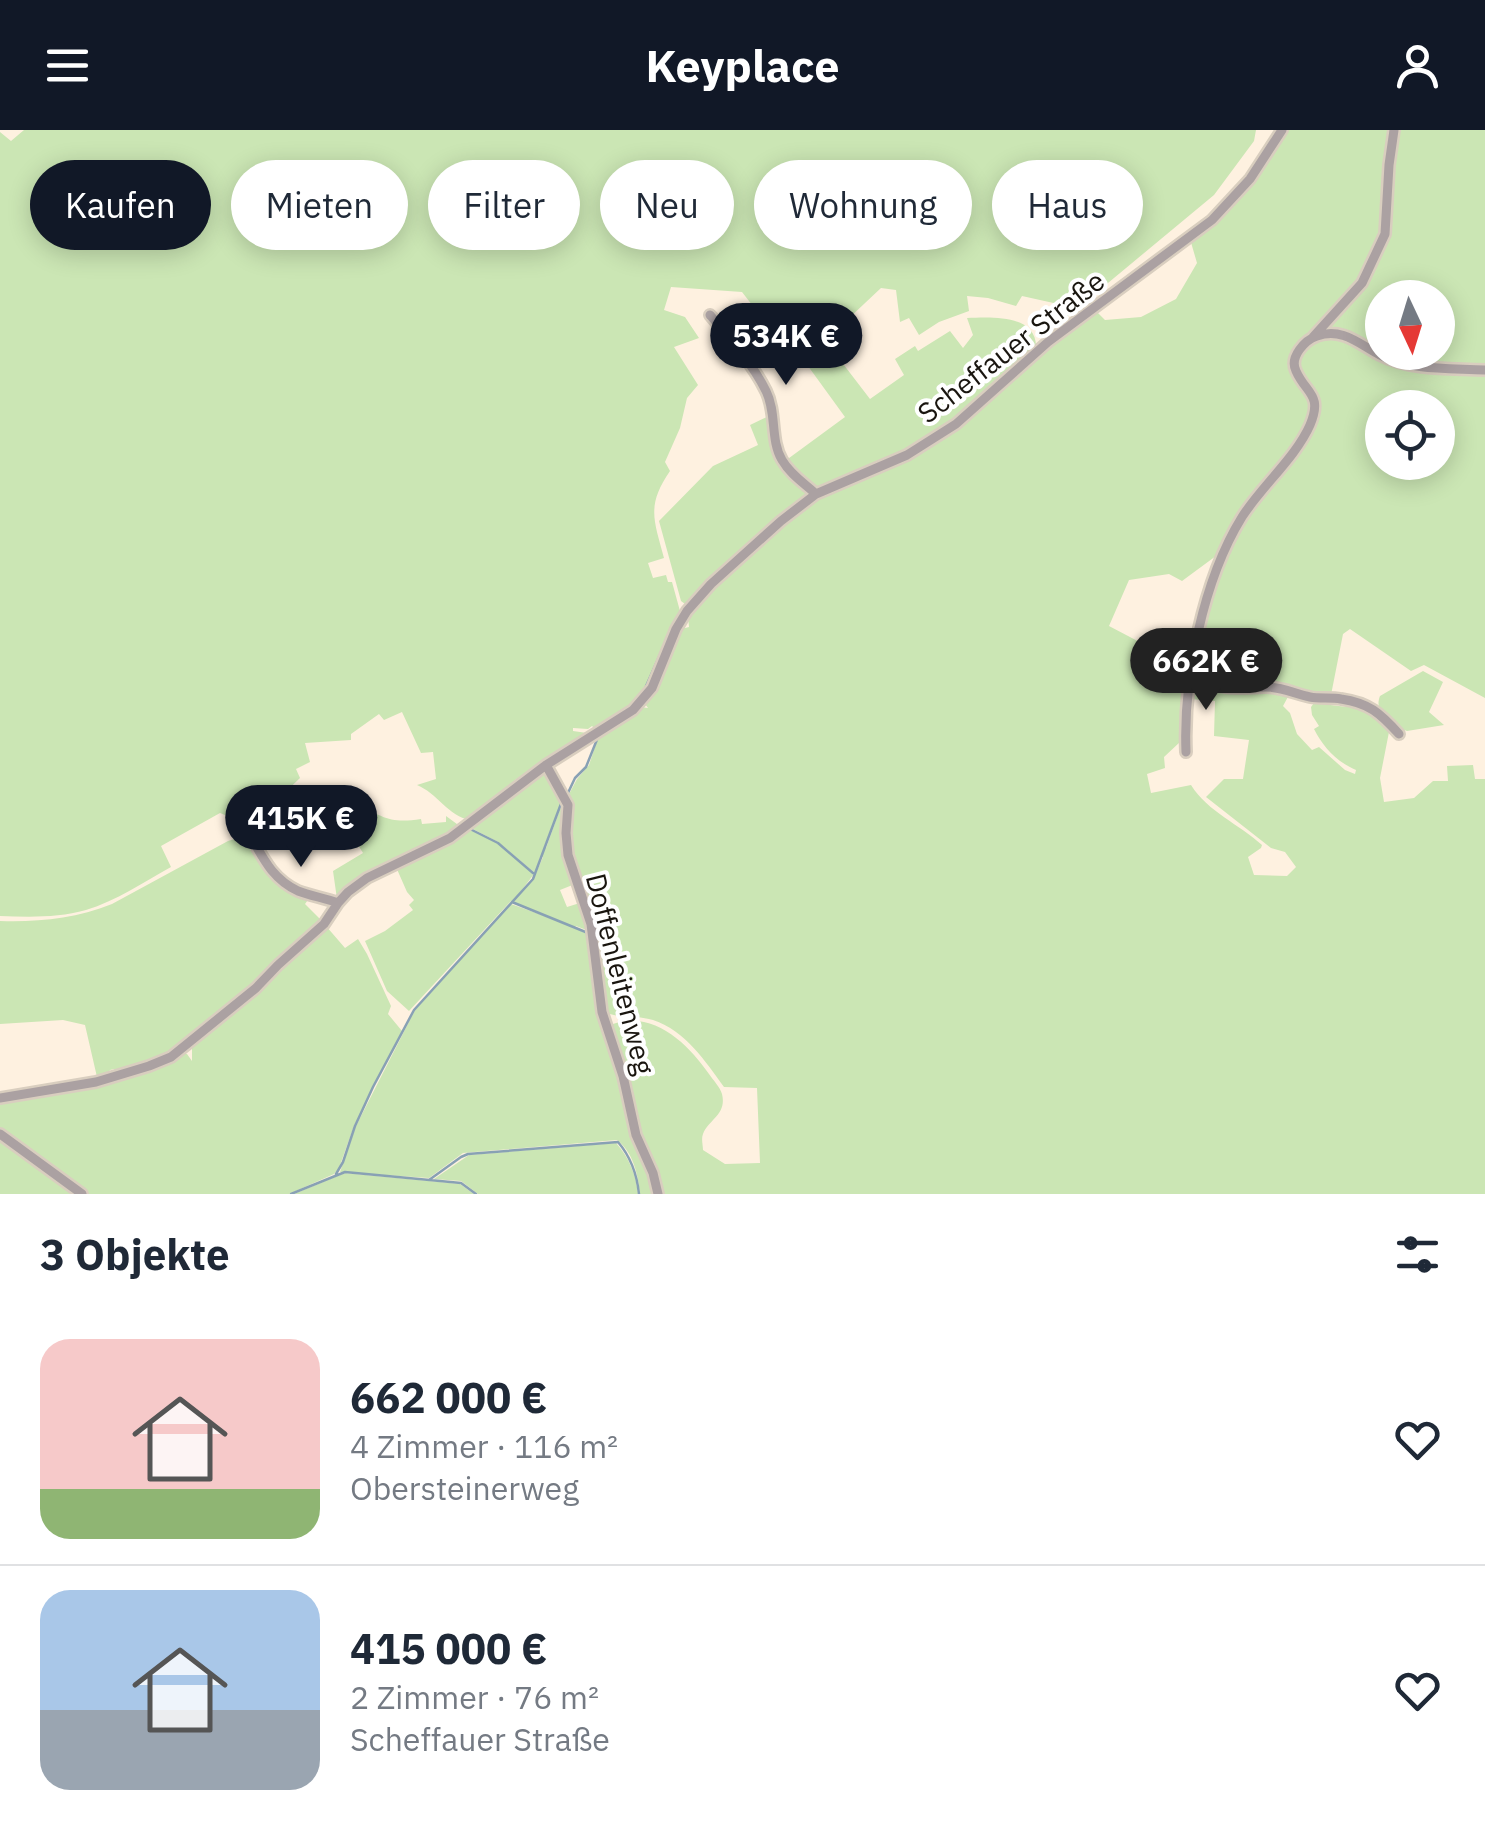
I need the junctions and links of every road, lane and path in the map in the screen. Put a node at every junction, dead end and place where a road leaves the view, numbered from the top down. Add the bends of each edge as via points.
1 (1294, 130) edge
2 (1394, 130) edge
3 (1282, 131) edge
4 (710, 314) dead end
5 (1333, 315) junction
6 (1344, 334) junction
7 (1313, 337) junction
8 (1485, 370) edge
9 (816, 494) junction
10 (1192, 670) junction
11 (1399, 734) dead end
12 (1186, 752) dead end
13 (546, 766) junction
14 (253, 830) dead end
15 (338, 903) junction
16 (0, 1098) edge
17 (0, 1134) edge
18 (82, 1194) edge
19 (658, 1194) edge

1 - 3 street
2 - 5 street via 1385,234 1362,283
3 - 9 street, Scheffauer Straße via 1212,220 1048,342 956,424 907,455
4 - 9 street via 768,394 783,462
5 - 6 street
5 - 7 street
6 - 7 street
6 - 8 street via 1394,361
7 - 10 street via 1294,363 1312,392 1312,420 1241,518 1202,614
9 - 13 street, Scheffauer Straße via 687,611 643,700
10 - 11 street via 1234,690 1278,688 1368,705
10 - 12 street
13 - 15 street, Scheffauer Straße via 450,838 367,878
13 - 19 street, Doffenleitenweg via 568,805 566,844 590,924 602,1012
14 - 15 street via 275,876
15 - 16 street, Scheffauer Straße via 241,1002 171,1057 96,1082
17 - 18 street

